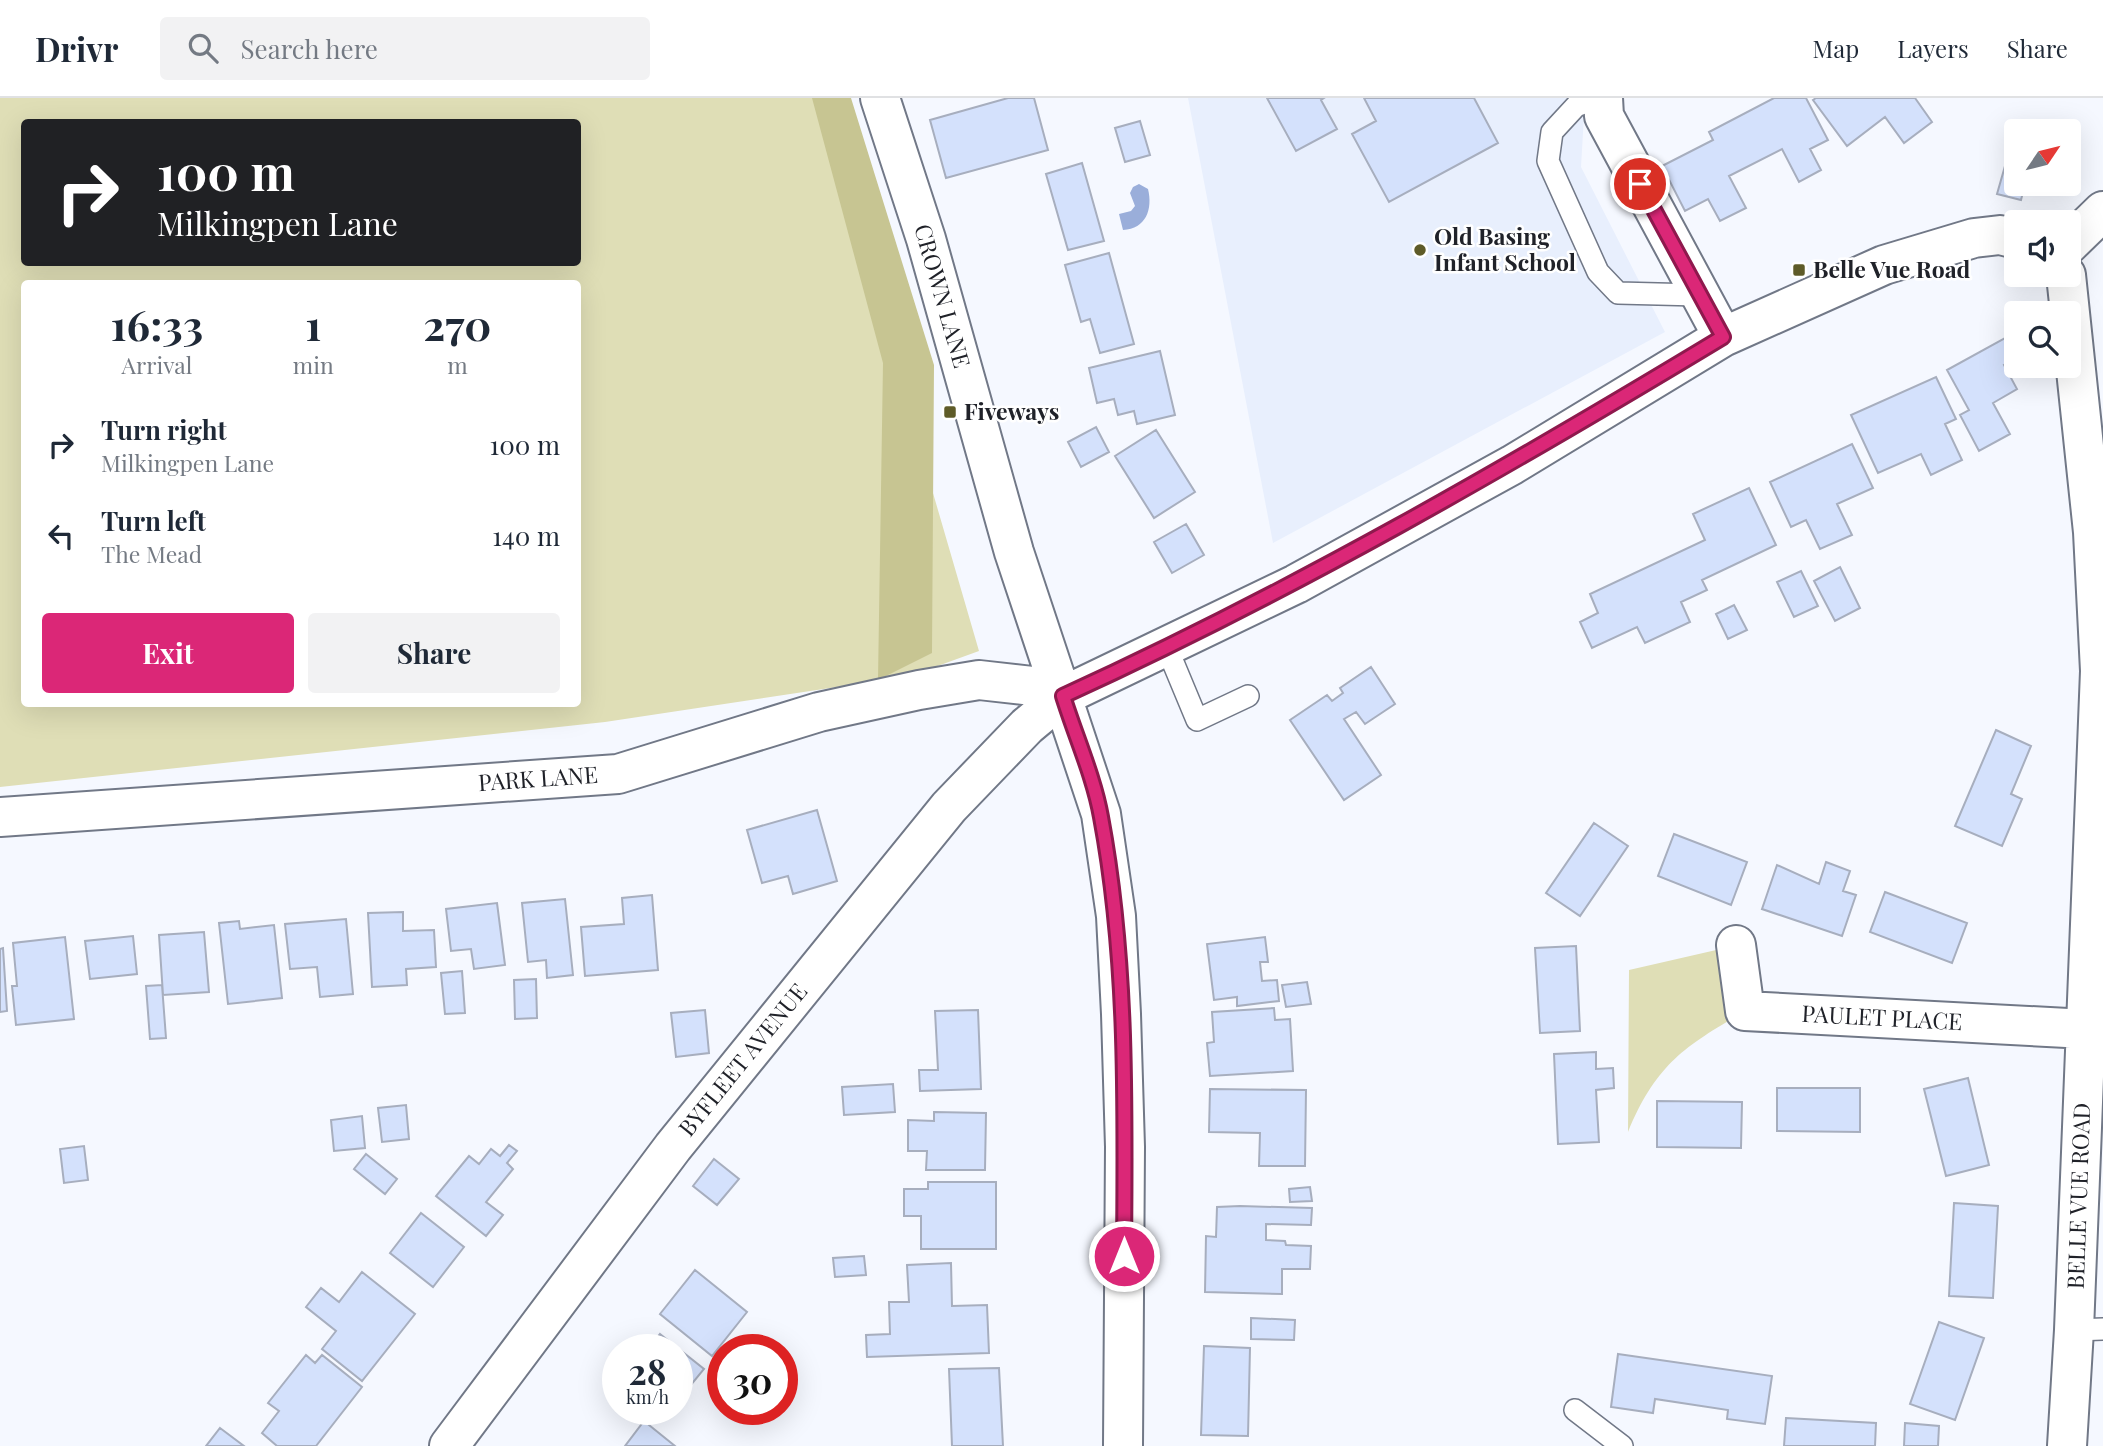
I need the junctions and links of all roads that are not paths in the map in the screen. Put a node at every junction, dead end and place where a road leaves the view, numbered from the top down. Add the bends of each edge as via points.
1 (880, 98) edge
2 (1597, 98) edge
3 (1603, 98) edge
4 (2103, 211) edge
5 (2081, 232) edge
6 (2004, 236) edge
7 (2067, 287) edge
8 (1698, 295) junction
9 (1723, 337) junction
10 (1167, 648) junction
11 (1063, 696) junction
12 (1248, 696) dead end
13 (0, 817) edge
14 (1737, 945) dead end
15 (2086, 1029) junction
16 (2089, 1329) edge
17 (1576, 1410) dead end
18 (449, 1446) edge
19 (1123, 1446) edge
20 (1622, 1446) edge
21 (2067, 1446) edge

1 - 11 street, CROWN LANE via 926,239 1014,552
2 - 8 lane via 1576,106 1552,132 1548,160 1598,272 1618,293
3 - 8 street via 1604,116
4 - 5 street
6 - 9 street, BYFLEET AVENUE via 1974,238 1884,265
7 - 15 street, BELLE VUE ROAD via 2093,532 2100,671
8 - 9 street
9 - 10 street, BYFLEET AVENUE via 1512,465 1296,584
10 - 11 street, BYFLEET AVENUE
10 - 12 lane via 1197,720
11 - 13 street, PARK LANE via 1018,682 979,680 943,686 819,712 618,774
11 - 18 street, BYFLEET AVENUE via 1027,726 949,807 673,1147
11 - 19 street, CROWN LANE via 1101,814 1116,916 1125,1147
14 - 15 street, PAULET PLACE via 1745,1011
15 - 16 street, BELLE VUE ROAD
16 - 21 street, BELLE VUE ROAD
17 - 20 lane

